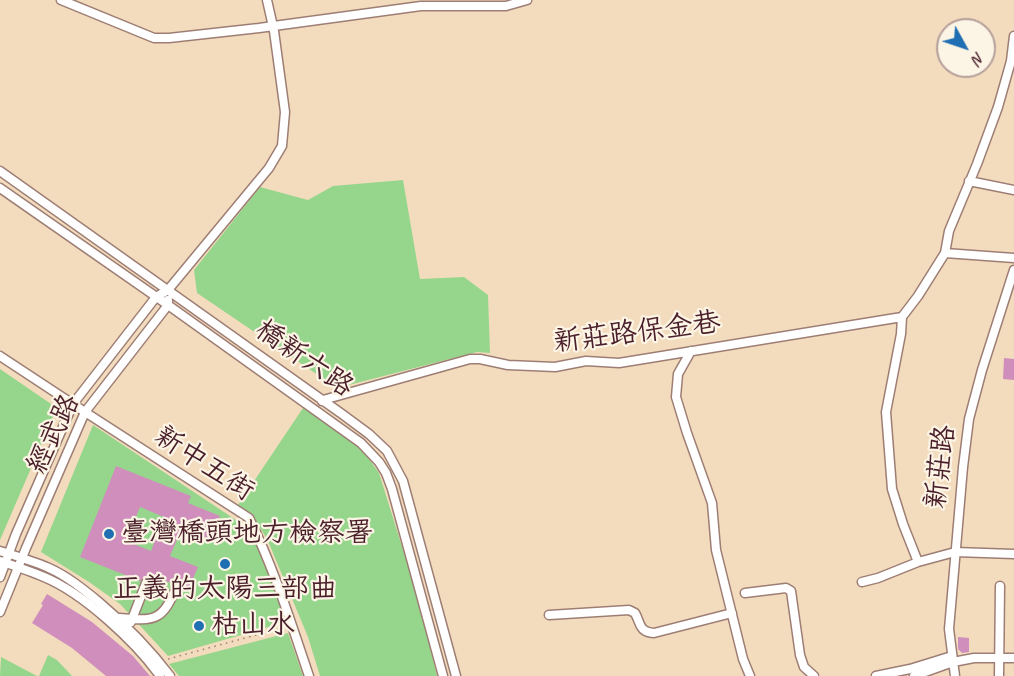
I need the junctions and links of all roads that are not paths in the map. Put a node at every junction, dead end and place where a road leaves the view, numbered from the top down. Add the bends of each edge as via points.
1 (61, 0) edge
2 (267, 0) edge
3 (527, 0) edge
4 (420, 3) edge
5 (273, 25) junction
6 (1014, 36) edge
7 (1013, 62) edge
8 (0, 171) edge
9 (969, 181) junction
10 (0, 188) edge
11 (1014, 190) edge
12 (945, 254) junction
13 (1014, 258) edge
14 (1014, 270) edge
15 (168, 290) junction
16 (156, 297) junction
17 (168, 304) junction
18 (902, 317) junction
19 (691, 351) junction
20 (0, 356) edge
21 (323, 400) junction
22 (73, 404) junction
23 (316, 411) junction
24 (84, 412) junction
25 (4, 552) edge
26 (955, 552) junction
27 (1014, 554) edge
28 (21, 559) junction
29 (3, 562) edge
30 (918, 562) junction
31 (18, 568) junction
32 (0, 577) edge
33 (862, 582) dead end
34 (146, 584) dead end
35 (178, 586) dead end
36 (1000, 586) dead end
37 (745, 593) dead end
38 (0, 612) edge
39 (732, 613) junction
40 (549, 615) dead end
41 (126, 622) junction
42 (1000, 657) junction
43 (1014, 658) edge
44 (952, 659) junction
45 (160, 676) edge
46 (170, 676) edge
47 (309, 676) edge
48 (442, 676) edge
49 (456, 676) edge
50 (750, 676) edge
51 (814, 676) edge
52 (876, 676) edge
53 (914, 676) edge
54 (955, 676) edge
55 (999, 676) edge

1 - 5 street via 154,38
2 - 5 street, 經武路
3 - 4 street via 506,6
4 - 5 street
5 - 15 street, 經武路 via 285,112 282,146 269,168
6 - 7 street
7 - 9 street
8 - 15 street, 橋新六路
9 - 11 street
9 - 12 street
10 - 16 street, 橋新六路
12 - 13 street
12 - 18 street
14 - 26 street, 新莊路 via 969,419
15 - 16 street, 經武路
15 - 17 street
15 - 21 street, 橋新六路
16 - 17 street, 橋新六路
16 - 22 street, 經武路
17 - 23 street, 橋新六路
17 - 24 street, 經武路
18 - 19 street, 新莊路保金巷
18 - 30 street via 886,412 892,489
19 - 21 street, 新莊路保金巷 via 619,363 586,361 555,367 470,359
19 - 39 street via 678,374 676,397 712,503 716,550
20 - 22 street
21 - 23 street
21 - 49 street, 橋新六路 via 378,442 403,482
22 - 24 street, 新中五街
22 - 25 street, 經武路
23 - 48 street, 橋新六路 via 361,443 386,473
24 - 28 street, 經武路
24 - 47 street, 新中五街 via 249,518
25 - 28 street
25 - 29 street, 經武路
26 - 27 street
26 - 30 street
26 - 44 street, 新莊路 via 949,629
28 - 31 street, 經武路
28 - 41 street via 49,568 79,586
29 - 31 street
29 - 32 street, 經武路
30 - 33 street
31 - 38 street, 經武路
31 - 45 street via 45,577 76,595 111,623
34 - 41 street
35 - 41 street via 170,609 160,618
36 - 42 street
37 - 51 street via 786,588 791,591 800,655 804,667
39 - 40 street via 654,633 644,631 635,613 628,610
39 - 50 street
41 - 46 street
42 - 43 street
42 - 44 street
42 - 55 street
44 - 52 street
44 - 53 street
44 - 54 street, 新莊路

